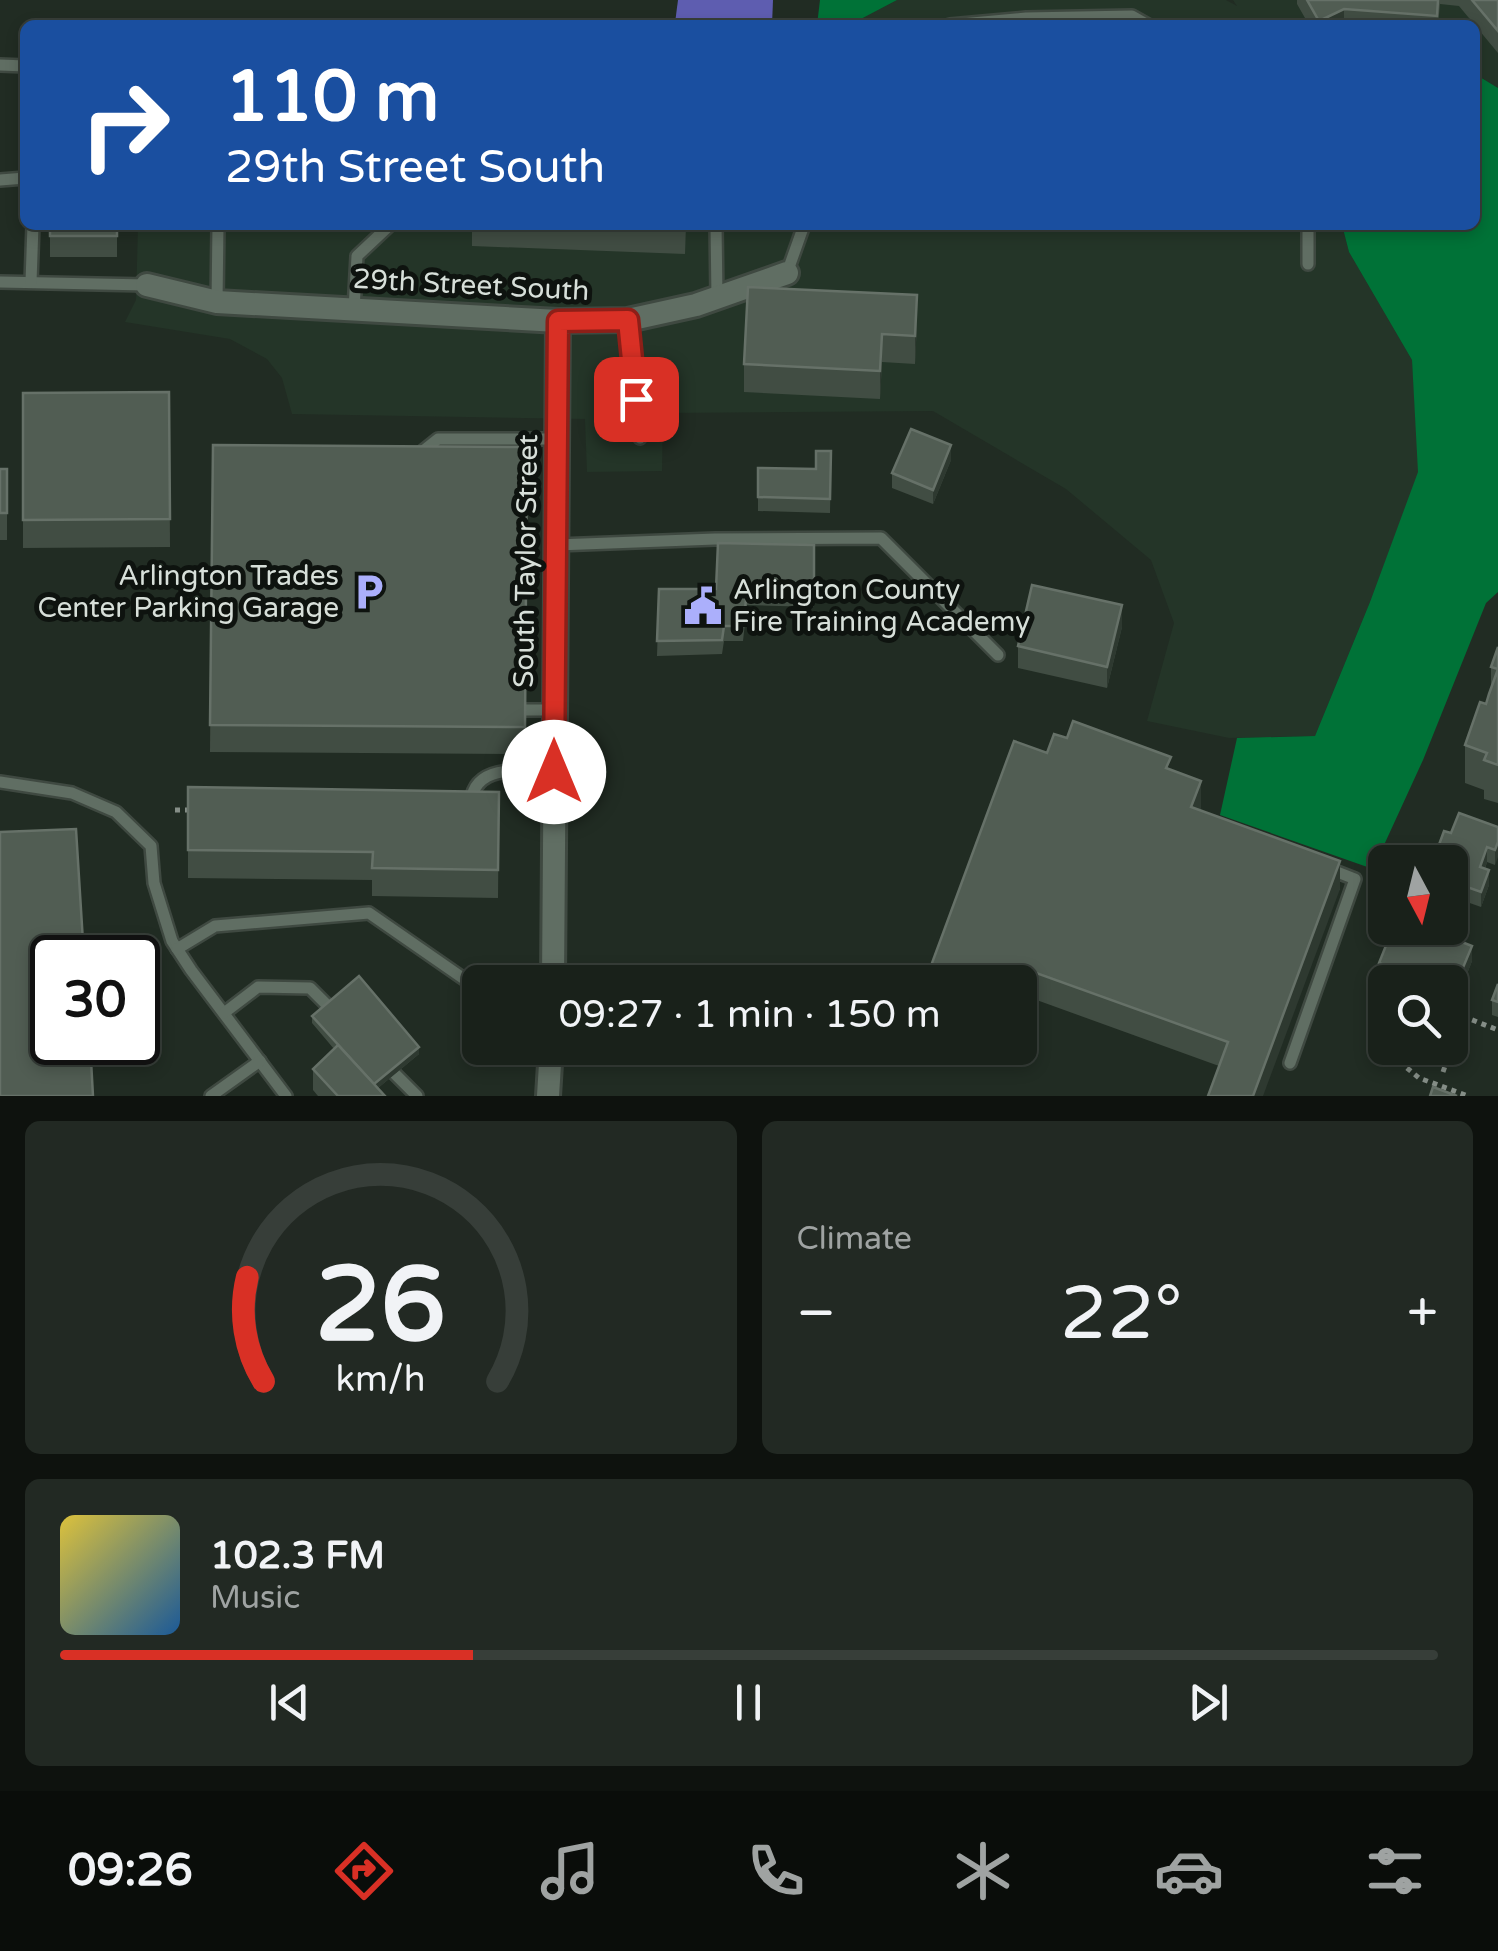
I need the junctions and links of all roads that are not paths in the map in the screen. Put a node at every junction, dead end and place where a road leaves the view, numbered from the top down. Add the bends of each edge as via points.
1 (1004, 20) edge
2 (1139, 20) edge
3 (33, 230) edge
4 (218, 230) edge
5 (385, 230) edge
6 (716, 230) edge
7 (802, 230) edge
8 (1308, 230) edge
9 (1308, 264) dead end
10 (787, 273) joint
11 (0, 282) edge
12 (31, 282) junction
13 (146, 285) joint
14 (718, 298) junction
15 (217, 302) junction
16 (354, 310) junction
17 (628, 320) junction
18 (558, 321) junction
19 (640, 438) dead end
20 (558, 439) junction
21 (417, 463) edge
22 (557, 546) junction
23 (998, 655) dead end
24 (525, 710) edge
25 (554, 710) junction
26 (554, 772) junction
27 (0, 782) edge
28 (471, 813) edge
29 (1320, 866) edge
30 (177, 948) junction
31 (553, 965) edge
32 (462, 978) edge
33 (224, 1014) junction
34 (350, 1028) edge
35 (376, 1056) edge
36 (260, 1061) junction
37 (1290, 1064) dead end
38 (550, 1065) edge
39 (211, 1096) edge
40 (286, 1096) edge
41 (417, 1096) edge
42 (548, 1096) edge

1 - 2 lane
3 - 12 lane
4 - 15 lane
5 - 16 lane via 357,256
6 - 14 lane
7 - 10 lane
8 - 9 lane
10 - 14 street, 29th Street South
11 - 12 lane
12 - 13 lane
13 - 15 street, 29th Street South
14 - 17 street, 29th Street South
15 - 16 street, 29th Street South
16 - 18 street, 29th Street South
17 - 18 street, 29th Street South
17 - 19 lane
18 - 20 street, South Taylor Street
20 - 21 lane via 438,439 419,453
20 - 22 street, South Taylor Street
22 - 23 lane via 881,538
22 - 25 street, South Taylor Street
24 - 25 lane
25 - 26 street, South Taylor Street
26 - 28 lane via 500,771 480,779
26 - 31 street, South Taylor Street
27 - 30 lane via 72,793 116,812 152,846 154,883
29 - 37 lane via 1355,879
30 - 32 lane via 215,926 369,913
30 - 33 lane
33 - 34 lane via 258,986 310,988
33 - 36 lane
35 - 41 lane
36 - 39 lane
36 - 40 lane
38 - 42 street

